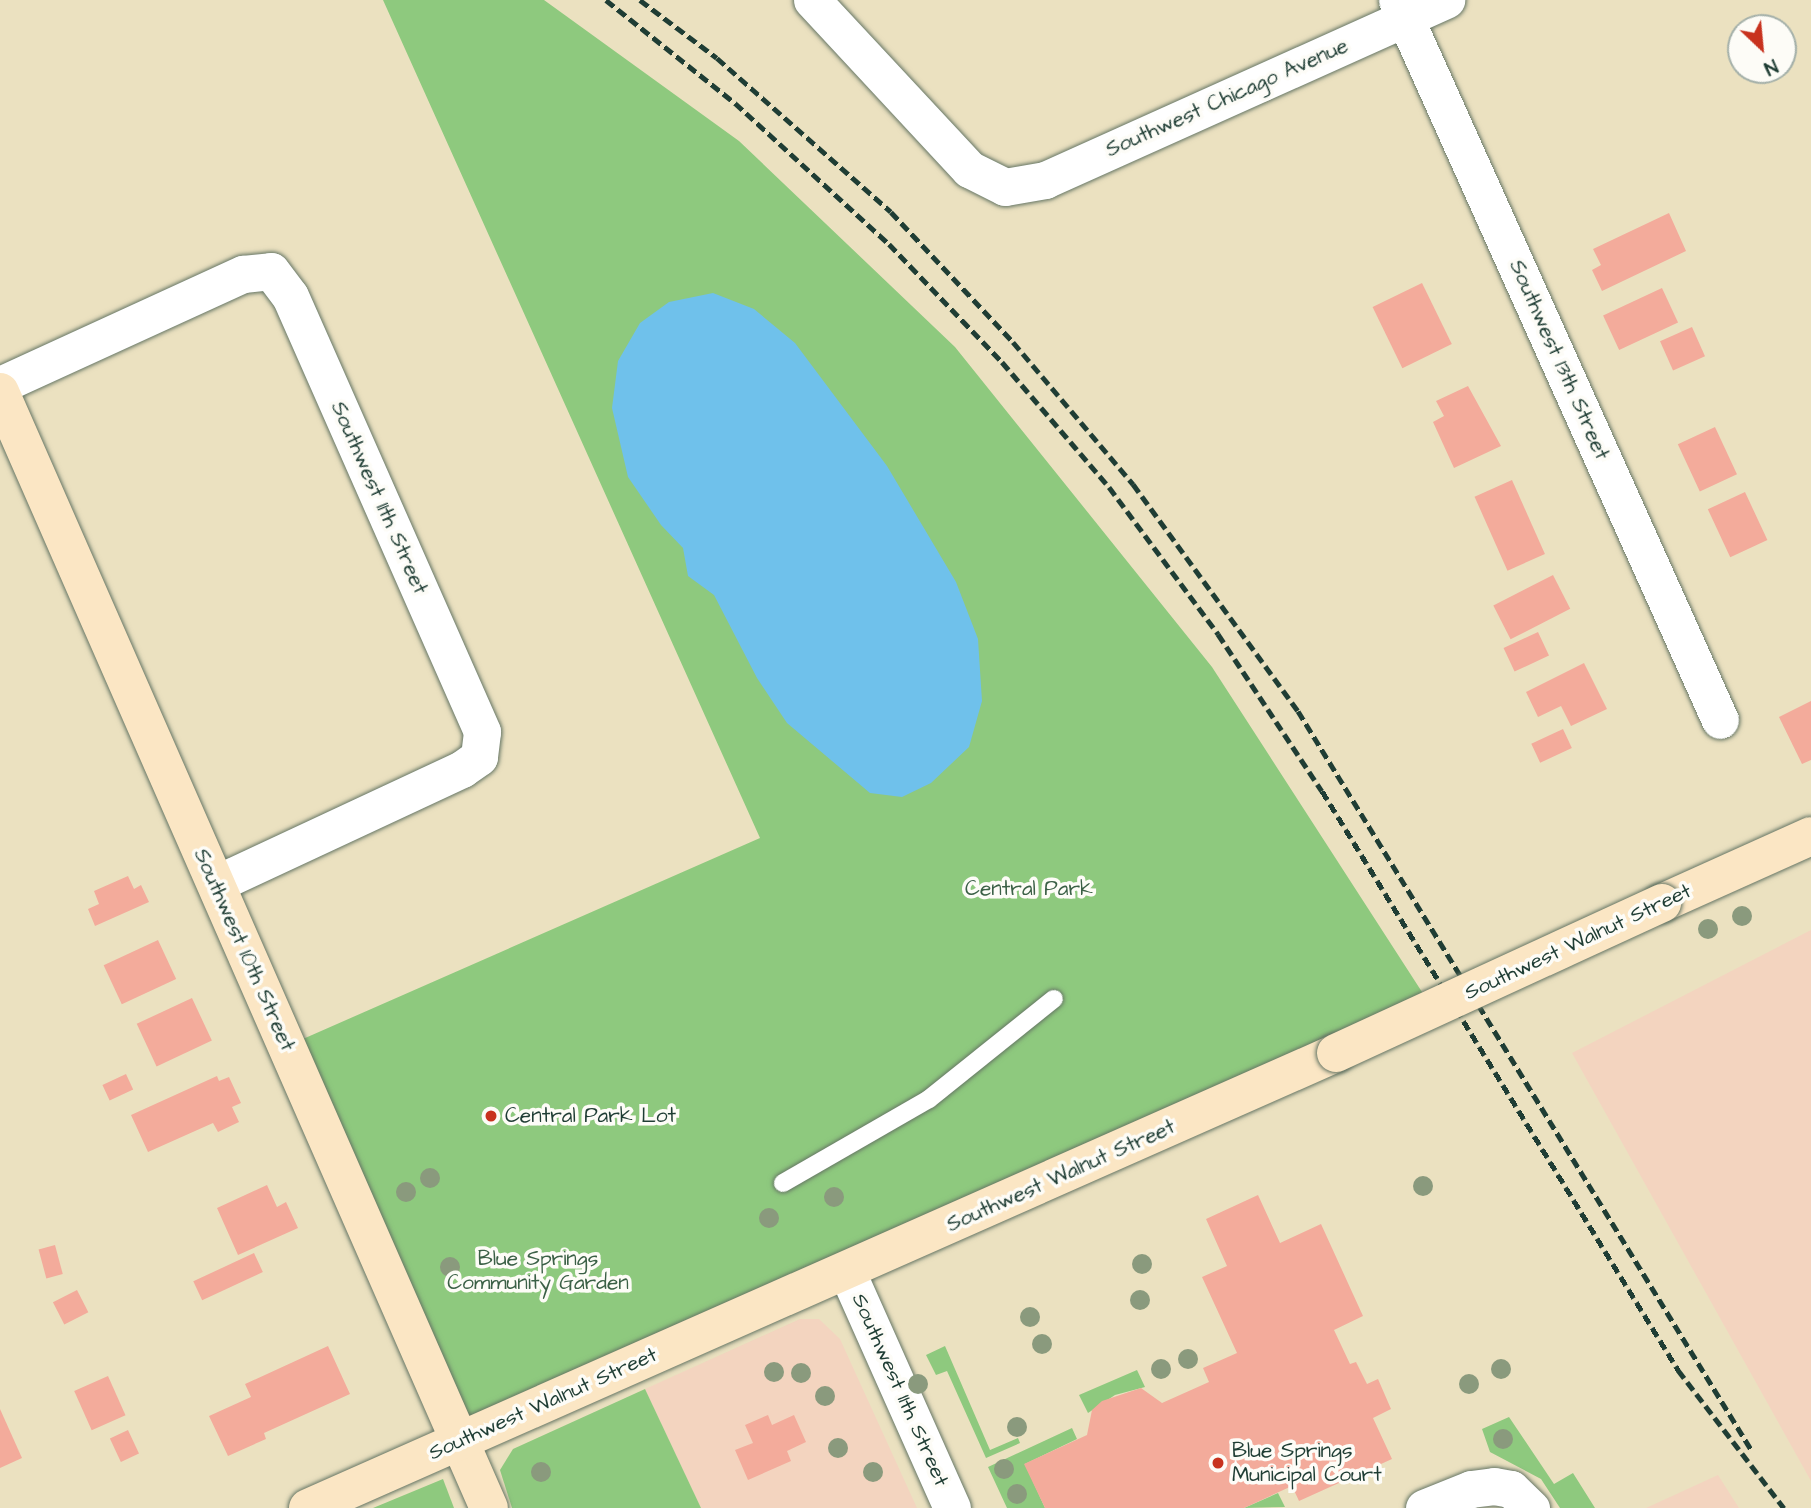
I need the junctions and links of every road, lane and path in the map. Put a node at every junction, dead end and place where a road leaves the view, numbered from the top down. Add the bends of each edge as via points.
1 (813, 0) edge
2 (1446, 0) edge
3 (1401, 9) edge
4 (0, 386) edge
5 (0, 392) edge
6 (1720, 720) dead end
7 (1811, 836) edge
8 (215, 884) junction
9 (1054, 999) dead end
10 (783, 1182) dead end
11 (847, 1272) junction
12 (460, 1440) junction
13 (309, 1508) edge
14 (489, 1508) edge
15 (952, 1508) edge
16 (1424, 1508) edge
17 (1531, 1508) edge

1 - 3 street, Southwest Chicago Avenue via 970,169 1004,187 1045,180
2 - 3 street, Southwest Chicago Avenue
3 - 6 street, Southwest 13th Street
4 - 8 street, Southwest 11th Street via 243,274 271,271 290,296 481,732 479,757 462,769
5 - 8 street, Southwest 10th Street
7 - 11 street, Southwest Walnut Street, bridge
8 - 12 street, Southwest 10th Street
9 - 10 lane via 929,1099
11 - 12 street, Southwest Walnut Street
11 - 15 street, Southwest 11th Street
12 - 13 street, Southwest Walnut Street
12 - 14 street, Southwest 10th Street
16 - 17 street via 1471,1489 1511,1489

